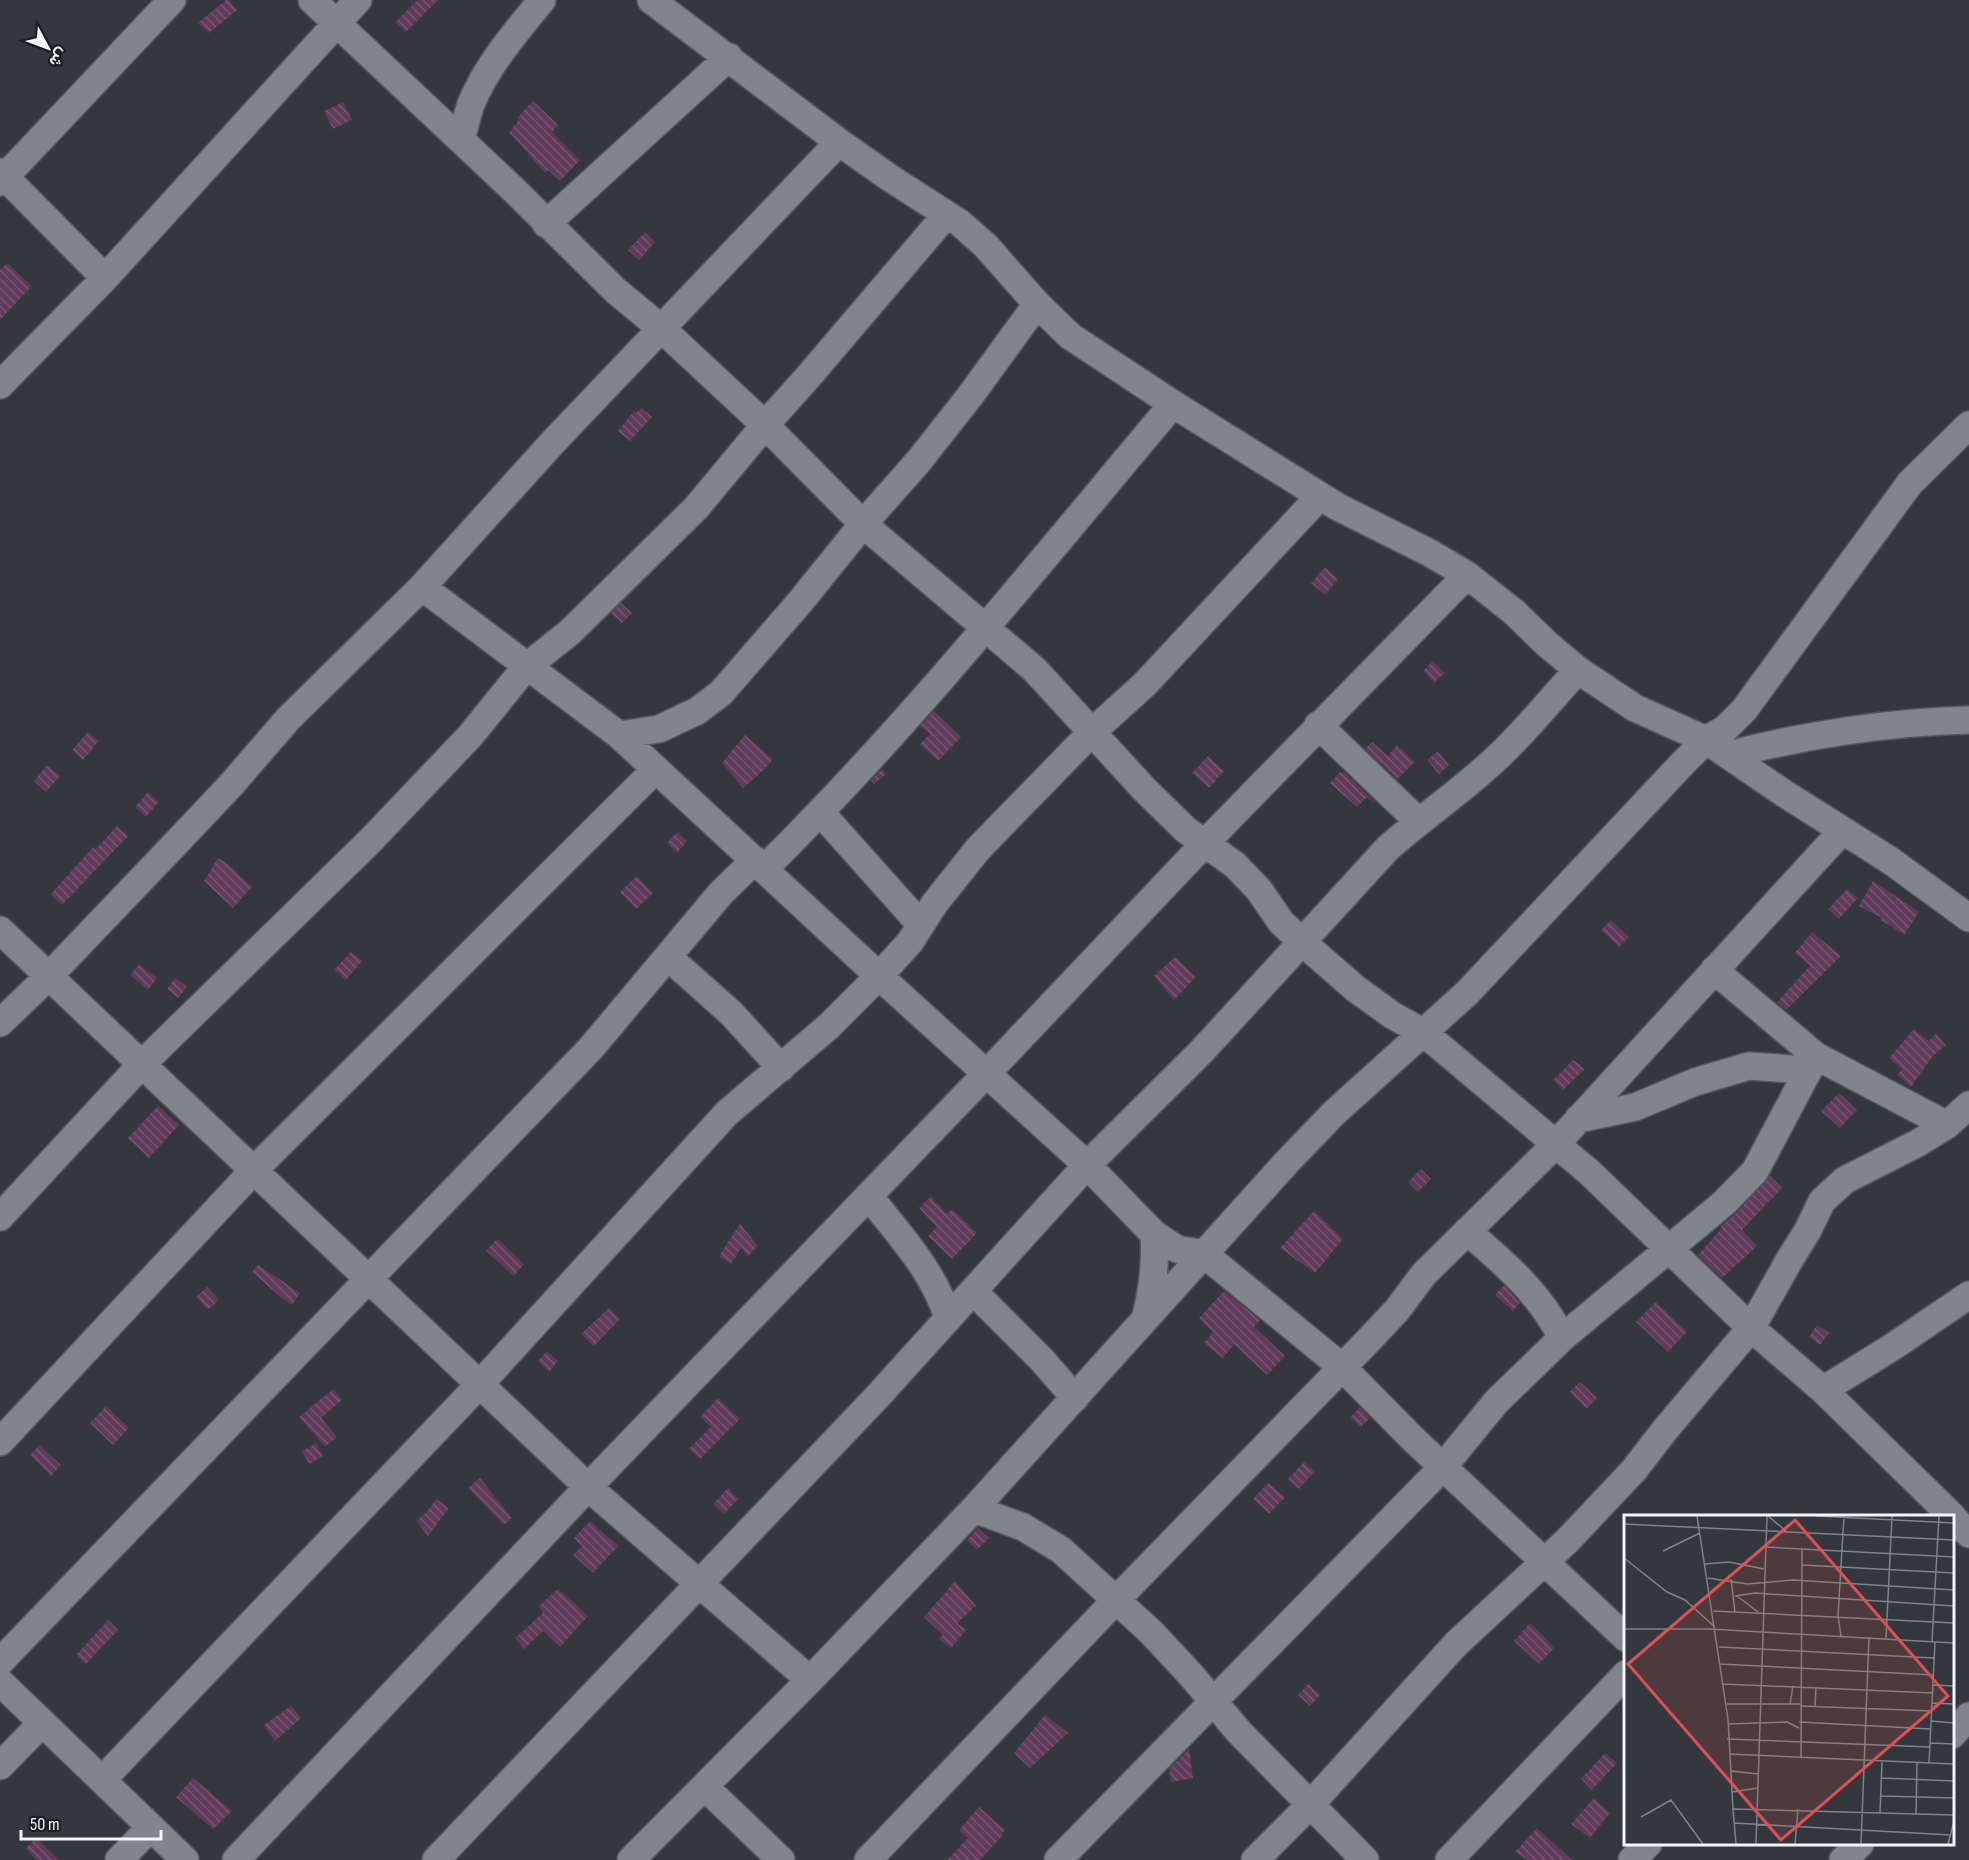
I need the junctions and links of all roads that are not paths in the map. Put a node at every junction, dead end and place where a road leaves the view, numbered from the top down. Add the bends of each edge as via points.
1 (172, 0) edge
2 (312, 0) edge
3 (358, 0) edge
4 (542, 0) edge
5 (651, 0) edge
6 (338, 23) junction
7 (729, 57) junction
8 (461, 140) junction
9 (839, 142) junction
10 (2, 177) edge
11 (946, 215) junction
12 (546, 224) junction
13 (105, 278) junction
14 (1037, 304) junction
15 (662, 329) junction
16 (0, 385) edge
17 (1173, 405) junction
18 (1969, 424) edge
19 (765, 425) junction
20 (1320, 496) junction
21 (863, 524) junction
22 (1467, 575) junction
23 (422, 587) junction
24 (985, 629) junction
25 (526, 667) junction
26 (1578, 670) junction
27 (1969, 720) edge
28 (1318, 725) junction
29 (1092, 732) junction
30 (619, 735) junction
31 (1706, 740) junction
32 (1728, 755) junction
33 (657, 769) junction
34 (821, 813) junction
35 (1418, 821) junction
36 (1842, 831) junction
37 (1205, 843) junction
38 (760, 864) junction
39 (1969, 918) edge
40 (921, 926) junction
41 (0, 930) edge
42 (1302, 942) junction
43 (668, 957) junction
44 (1714, 970) junction
45 (879, 976) junction
46 (48, 977) junction
47 (0, 1023) edge
48 (1424, 1033) junction
49 (1812, 1063) junction
50 (142, 1064) junction
51 (781, 1068) junction
52 (987, 1073) junction
53 (1969, 1105) edge
54 (1578, 1119) junction
55 (1947, 1125) junction
56 (1556, 1144) junction
57 (1087, 1166) junction
58 (254, 1170) junction
59 (869, 1196) junction
60 (0, 1217) edge
61 (1467, 1231) junction
62 (1154, 1234) junction
63 (1668, 1249) junction
64 (1204, 1254) junction
65 (367, 1278) junction
66 (974, 1291) junction
67 (1969, 1294) edge
68 (948, 1318) junction
69 (1146, 1318) junction
70 (1751, 1328) junction
71 (1562, 1338) junction
72 (1343, 1368) junction
73 (480, 1384) junction
74 (1824, 1390) junction
75 (1075, 1398) junction
76 (0, 1442) edge
77 (1443, 1467) junction
78 (588, 1487) junction
79 (974, 1509) junction
80 (1948, 1515) edge
81 (1544, 1562) junction
82 (698, 1584) junction
83 (1116, 1600) junction
84 (1624, 1636) edge
85 (0, 1662) edge
86 (1624, 1676) edge
87 (810, 1680) junction
88 (0, 1682) edge
89 (1213, 1700) junction
90 (1969, 1716) edge
91 (42, 1723) junction
92 (1954, 1734) edge
93 (1969, 1737) edge
94 (1954, 1741) edge
95 (0, 1766) edge
96 (102, 1780) junction
97 (705, 1787) junction
98 (1310, 1805) junction
99 (151, 1827) junction
100 (1647, 1845) edge
101 (1859, 1845) edge
102 (119, 1860) edge
103 (186, 1860) edge
104 (236, 1860) edge
105 (436, 1860) edge
106 (631, 1860) edge
107 (782, 1860) edge
108 (868, 1860) edge
109 (1058, 1860) edge
110 (1255, 1860) edge
111 (1365, 1860) edge
112 (1449, 1860) edge
113 (1632, 1860) edge
114 (1843, 1860) edge

1 - 10 street
2 - 6 street
3 - 6 street
4 - 8 street via 487,74 471,104
5 - 7 street
6 - 8 street
6 - 13 street
7 - 9 street
7 - 12 street
8 - 12 street
9 - 11 street
9 - 15 street
10 - 13 street
11 - 14 street via 986,246
11 - 19 street
12 - 15 street
13 - 16 street
14 - 17 street via 1070,336
14 - 21 street via 918,462
15 - 19 street
15 - 23 street
17 - 20 street
17 - 24 street
18 - 31 street via 1910,483 1744,710 1725,729
19 - 21 street
19 - 25 street via 696,508 570,632
20 - 22 street
20 - 29 street via 1145,684
21 - 24 street
21 - 30 street via 721,693 697,711 660,729
22 - 26 street
22 - 28 street
23 - 25 street
23 - 46 street via 288,718 231,785
24 - 29 street via 1034,669
24 - 34 street
25 - 30 street
25 - 50 street via 470,736 370,841
26 - 31 street via 1635,708
26 - 35 street via 1502,754 1455,796
27 - 32 street via 1784,740
28 - 35 street
28 - 37 street
29 - 37 street via 1144,790
29 - 40 street via 978,849
30 - 33 street
31 - 32 street
31 - 48 street via 1467,993
32 - 36 street
33 - 38 street
33 - 58 street
34 - 38 street
34 - 40 street
35 - 42 street
36 - 39 street
36 - 44 street
37 - 42 street via 1235,865
37 - 52 street
38 - 43 street via 721,893
38 - 45 street
40 - 45 street
41 - 46 street
42 - 48 street via 1356,989
42 - 57 street via 1201,1052
43 - 51 street via 731,1013
43 - 65 street via 591,1048
44 - 49 street
44 - 54 street
45 - 51 street
45 - 52 street
46 - 47 street
46 - 50 street
48 - 56 street
48 - 64 street via 1334,1113
49 - 54 street via 1749,1066 1695,1082 1635,1107
49 - 55 street
49 - 63 street via 1755,1171 1725,1202
50 - 58 street
50 - 60 street
51 - 73 street via 706,1135
52 - 57 street
52 - 59 street
53 - 55 street
54 - 56 street
55 - 70 street via 1868,1166 1822,1201
56 - 61 street
56 - 63 street
57 - 62 street
57 - 66 street
58 - 65 street
58 - 76 street
59 - 68 street via 927,1271 942,1297
59 - 78 street
61 - 71 street via 1518,1275 1552,1318
61 - 72 street
62 - 64 street via 1177,1249
62 - 69 street via 1155,1273
63 - 70 street
63 - 71 street
64 - 69 street
64 - 72 street
65 - 73 street
65 - 85 street
66 - 68 street
66 - 75 street
67 - 74 street
68 - 82 street
69 - 75 street
70 - 74 street
70 - 81 street via 1634,1470
71 - 77 street via 1496,1402
72 - 77 street
72 - 83 street
73 - 78 street
73 - 96 street
74 - 80 street
75 - 79 street
77 - 81 street
77 - 89 street
78 - 82 street
78 - 104 street
79 - 83 street via 1023,1527 1061,1550
79 - 87 street
81 - 84 street
81 - 98 street via 1456,1644
82 - 87 street
82 - 105 street
83 - 89 street
83 - 108 street
86 - 112 street
87 - 97 street
88 - 91 street
89 - 98 street
89 - 109 street
90 - 92 street
91 - 95 street
91 - 96 street
93 - 94 street
96 - 99 street
97 - 106 street
97 - 107 street
98 - 110 street
98 - 111 street
99 - 102 street
99 - 103 street
100 - 113 street
101 - 114 street

